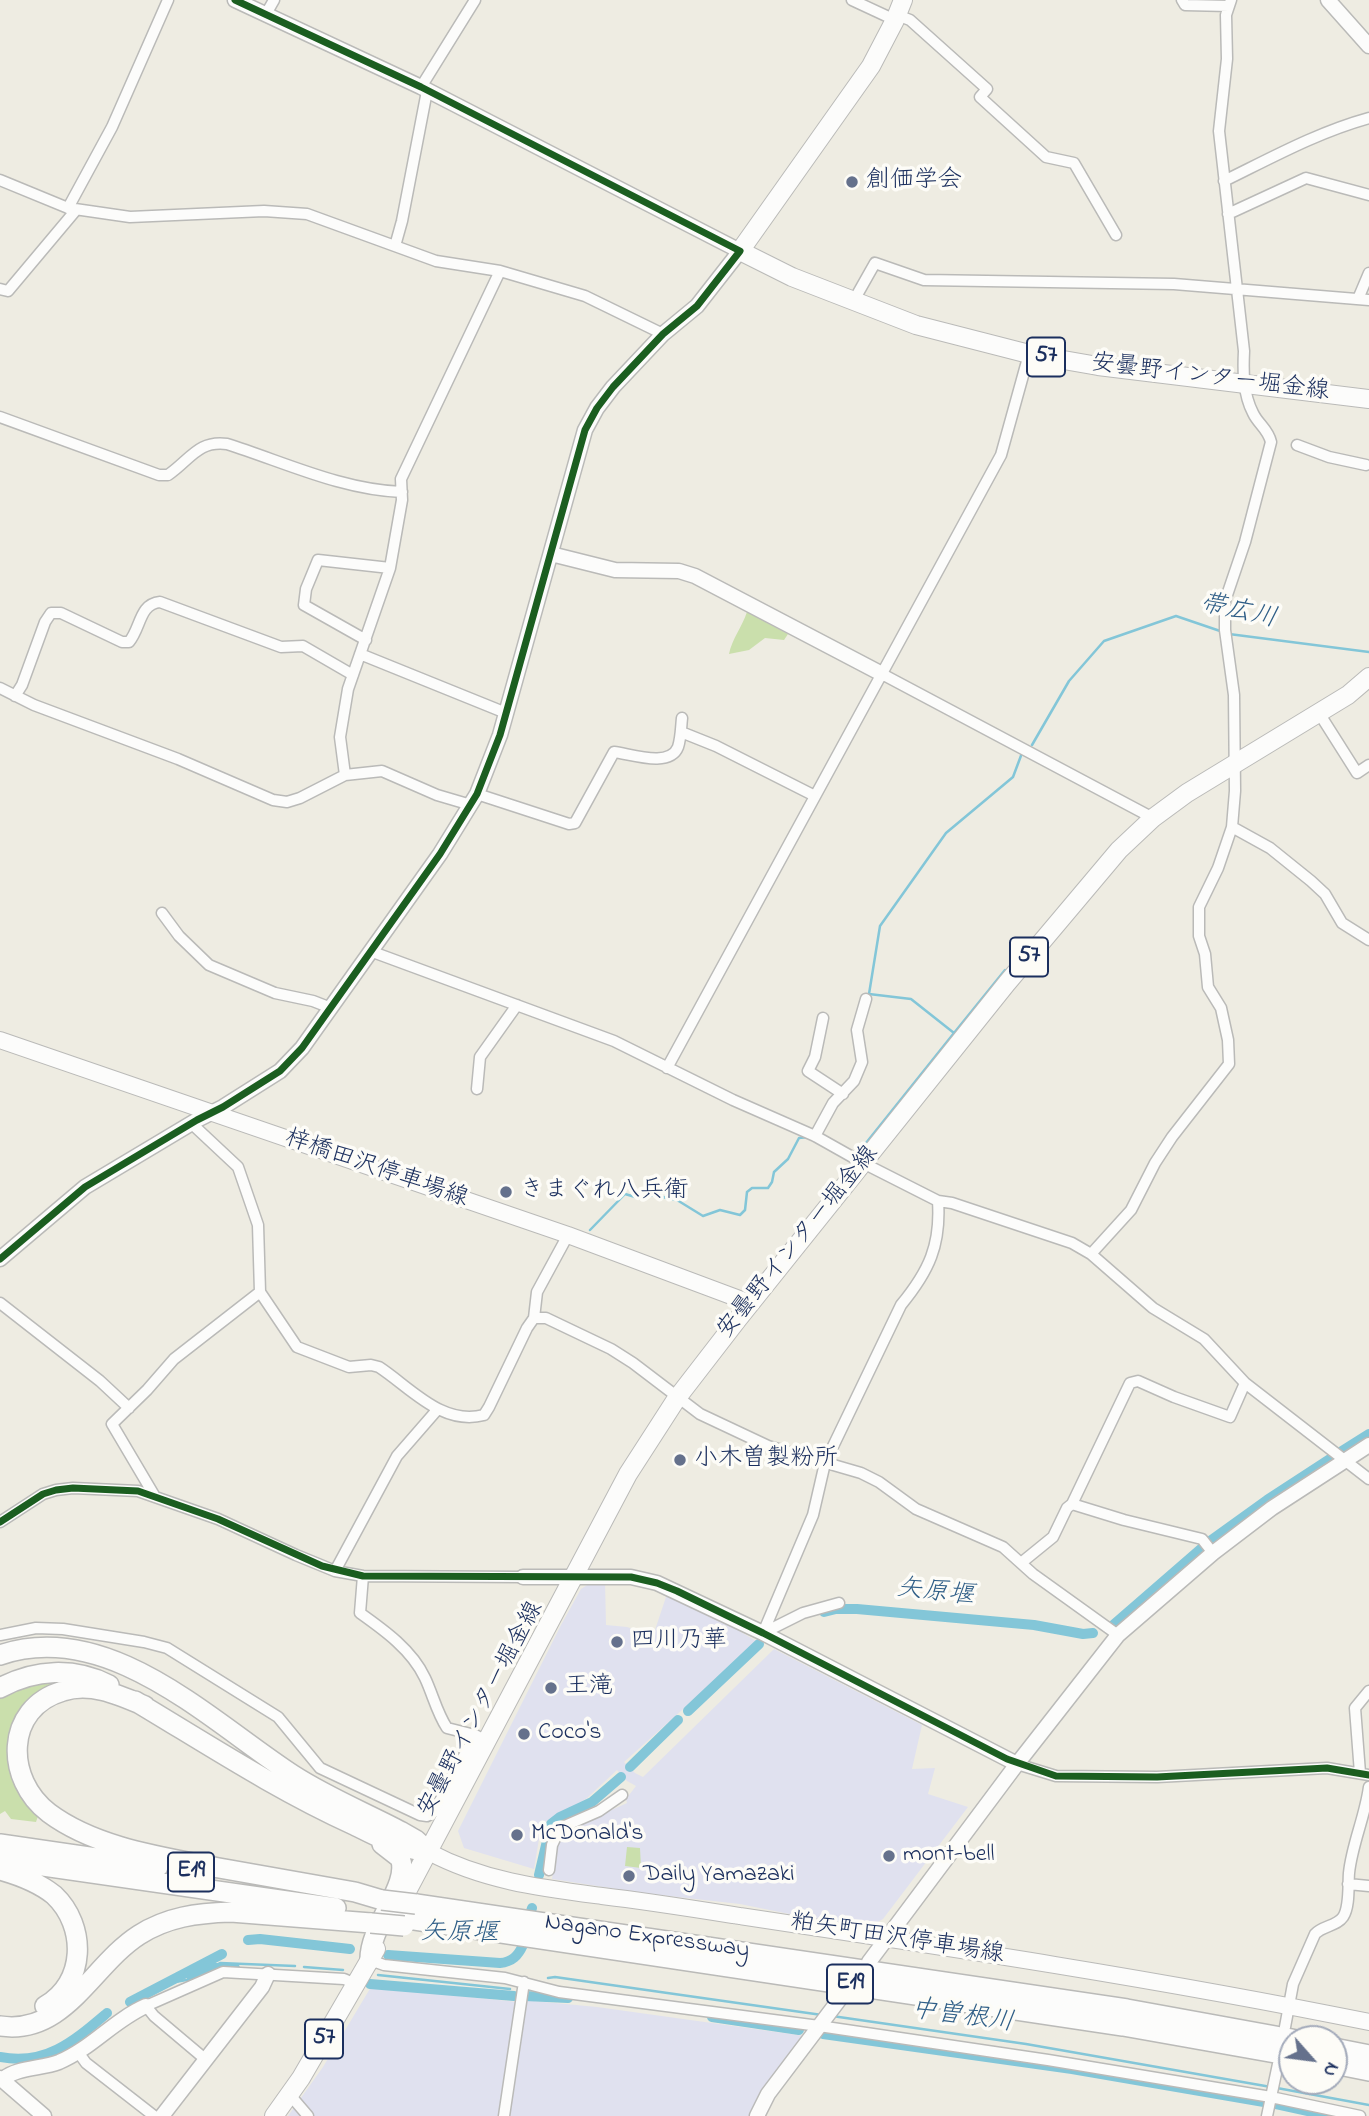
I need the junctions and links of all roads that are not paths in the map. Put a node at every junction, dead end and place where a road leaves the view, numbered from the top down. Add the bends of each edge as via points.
1 (168, 0) edge
2 (235, 0) edge
3 (274, 0) edge
4 (475, 0) edge
5 (852, 0) edge
6 (1182, 0) edge
7 (1328, 0) edge
8 (1230, 3) edge
9 (898, 12) edge
10 (266, 14) junction
11 (1369, 46) edge
12 (424, 89) junction
13 (1369, 118) edge
14 (0, 180) edge
15 (1224, 181) junction
16 (1369, 195) edge
17 (72, 209) junction
18 (1228, 214) junction
19 (1116, 235) dead end
20 (395, 246) junction
21 (740, 251) junction
22 (500, 271) junction
23 (1369, 273) edge
24 (0, 289) edge
25 (1237, 289) junction
26 (1364, 300) edge
27 (853, 302) junction
28 (663, 334) junction
29 (1029, 354) junction
30 (1245, 384) junction
31 (1369, 399) edge
32 (0, 417) edge
33 (1297, 445) dead end
34 (1366, 465) dead end
35 (402, 492) junction
36 (551, 554) junction
37 (390, 568) junction
38 (366, 640) junction
39 (360, 654) junction
40 (882, 674) junction
41 (353, 675) junction
42 (1369, 677) edge
43 (0, 688) edge
44 (15, 696) junction
45 (506, 713) junction
46 (1319, 713) junction
47 (682, 718) dead end
48 (681, 732) junction
49 (1233, 763) junction
50 (1369, 765) edge
51 (345, 775) junction
52 (815, 796) junction
53 (474, 799) junction
54 (1153, 818) junction
55 (1232, 827) junction
56 (162, 913) dead end
57 (1369, 940) edge
58 (370, 951) junction
59 (866, 999) dead end
60 (517, 1004) junction
61 (331, 1008) junction
62 (823, 1018) dead end
63 (0, 1040) edge
64 (667, 1068) junction
65 (477, 1089) dead end
66 (843, 1094) junction
67 (211, 1113) junction
68 (191, 1123) junction
69 (815, 1136) junction
70 (863, 1163) junction
71 (938, 1201) junction
72 (568, 1235) junction
73 (1091, 1254) junction
74 (0, 1259) edge
75 (260, 1292) junction
76 (0, 1303) edge
77 (750, 1303) junction
78 (534, 1318) junction
79 (1245, 1384) junction
80 (677, 1398) junction
81 (129, 1408) junction
82 (438, 1410) junction
83 (1369, 1445) edge
84 (1345, 1462) junction
85 (825, 1463) junction
86 (1369, 1479) edge
87 (154, 1494) junction
88 (1072, 1504) junction
89 (0, 1522) edge
90 (1213, 1553) junction
91 (1021, 1563) junction
92 (335, 1571) junction
93 (363, 1576) junction
94 (574, 1576) junction
95 (523, 1577) joint
96 (839, 1604) dead end
97 (763, 1633) junction
98 (0, 1635) edge
99 (1118, 1635) junction
100 (0, 1655) edge
101 (143, 1675) junction
102 (0, 1676) edge
103 (0, 1688) edge
104 (1369, 1691) edge
105 (145, 1706) junction
106 (481, 1739) junction
107 (1017, 1764) junction
108 (1365, 1774) edge
109 (1369, 1787) edge
110 (622, 1795) dead end
111 (334, 1816) junction
112 (0, 1844) edge
113 (429, 1852) junction
114 (0, 1860) edge
115 (0, 1870) edge
116 (549, 1870) dead end
117 (1348, 1884) junction
118 (1369, 1886) edge
119 (376, 1912) junction
120 (409, 1916) junction
121 (887, 1938) junction
122 (370, 1960) junction
123 (869, 1962) dead end
124 (268, 1974) junction
125 (524, 1982) junction
126 (356, 1984) junction
127 (845, 1992) dead end
128 (146, 2006) junction
129 (1290, 2006) junction
130 (0, 2014) edge
131 (1369, 2022) edge
132 (1289, 2025) edge
133 (0, 2026) edge
134 (818, 2026) junction
135 (1278, 2031) edge
136 (1348, 2051) edge
137 (78, 2052) junction
138 (1369, 2055) edge
139 (205, 2059) junction
140 (1278, 2059) edge
141 (1348, 2067) edge
142 (1369, 2071) edge
143 (1278, 2078) edge
144 (1, 2079) edge
145 (290, 2095) junction
146 (1271, 2097) junction
147 (44, 2116) edge
148 (154, 2116) edge
149 (162, 2116) edge
150 (274, 2116) edge
151 (308, 2116) edge
152 (505, 2116) edge
153 (757, 2116) edge
154 (1267, 2116) edge
155 (1360, 2116) edge

1 - 17 street
2 - 10 street
3 - 10 street
4 - 12 street
5 - 9 street
6 - 8 street via 1185,5
7 - 11 street
8 - 15 street via 1219,131
9 - 19 street via 987,89 980,97 1046,158 1074,163
9 - 21 main road via 871,66
10 - 12 street
12 - 20 street
12 - 21 street
13 - 15 street via 1312,138
14 - 17 street
15 - 18 street
16 - 18 street via 1306,178
17 - 20 street via 130,217 264,211 307,214
17 - 24 street via 8,291
18 - 25 street
20 - 22 street via 436,261
21 - 27 main road, 安曇野インター堀金線 / 57
21 - 28 street via 697,306
22 - 28 street via 585,296
22 - 35 street via 401,479
23 - 26 street
25 - 26 street
25 - 27 street via 924,280 875,263
25 - 30 street
27 - 29 main road, 安曇野インター堀金線 / 57 via 916,325
28 - 36 street via 613,387 585,430
29 - 30 main road, 安曇野インター堀金線 / 57
29 - 40 street via 1000,455
30 - 31 main road, 安曇野インター堀金線 / 57
30 - 49 street via 1253,414 1271,442 1225,601 1234,695
32 - 35 street via 159,475 168,475 205,444 215,442 327,480
33 - 34 street
35 - 37 street
36 - 40 street via 615,570 679,571 695,576
36 - 45 street
37 - 38 street
37 - 38 street via 318,560 306,589 304,605
38 - 39 street
39 - 41 street
39 - 45 street
40 - 52 street
40 - 54 street
41 - 44 street via 303,646 281,647 160,602 146,607 129,642 51,614
41 - 51 street via 340,737
42 - 46 main road, 安曇野インター堀金線 / 57
43 - 44 street
44 - 51 street via 272,800 300,799
45 - 53 street
46 - 49 main road, 安曇野インター堀金線 / 57
46 - 50 street via 1357,773
47 - 48 street
48 - 52 street
48 - 53 street via 678,749 661,760 614,751 575,822 569,824
49 - 54 main road, 安曇野インター堀金線 / 57
49 - 55 street
51 - 53 street via 382,771 436,795
52 - 64 street
53 - 58 street
54 - 70 main road, 安曇野インター堀金線 / 57 via 1099,871
55 - 57 street via 1270,848 1311,881 1325,894 1342,923
55 - 73 street via 1219,868 1199,907 1208,986 1221,1008 1229,1064 1172,1137 1131,1210
56 - 61 street via 209,965 275,993
58 - 60 street
58 - 61 street
59 - 66 street via 857,1030 862,1062
60 - 64 street via 614,1041
60 - 65 street via 480,1057
61 - 67 street via 302,1048 270,1079
62 - 66 street via 808,1071
63 - 67 main road, 梓橋田沢停車場線
64 - 69 street
66 - 69 street
67 - 68 street
67 - 72 main road, 梓橋田沢停車場線
68 - 74 street via 85,1186
68 - 75 street via 238,1167 258,1225
69 - 70 street
70 - 71 street
70 - 77 main road, 安曇野インター堀金線 / 57
71 - 73 street via 1072,1243
71 - 85 street via 935,1251 901,1305
72 - 77 main road, 梓橋田沢停車場線
72 - 78 street via 537,1292
73 - 79 street via 1153,1308 1204,1339
75 - 81 street via 174,1359
75 - 82 street via 297,1347 349,1367 379,1367
76 - 81 street
77 - 80 main road, 安曇野インター堀金線 / 57
78 - 80 street via 547,1318 611,1349
78 - 82 street via 484,1415 452,1416
79 - 84 street
79 - 88 street via 1230,1417 1138,1381 1130,1383
80 - 85 street via 768,1446
80 - 94 main road, 安曇野インター堀金線 / 57 via 628,1474
81 - 87 street via 112,1424
82 - 92 street via 397,1456
83 - 84 street
84 - 86 street
84 - 90 street via 1272,1508
85 - 91 street via 879,1482 916,1509 1003,1547
85 - 97 street via 813,1515
87 - 89 street via 56,1490
87 - 92 street
88 - 90 street via 1202,1539
88 - 91 street via 1053,1537
90 - 99 street
91 - 99 street
92 - 93 street
93 - 95 street
93 - 106 street via 360,1613 416,1662 447,1728
94 - 95 street
94 - 97 street via 631,1577 657,1583
94 - 106 main road, 安曇野インター堀金線 / 57
96 - 97 street via 803,1613
97 - 107 street
98 - 106 street via 36,1628 63,1629 167,1648 278,1717 320,1768 419,1815 434,1812
99 - 107 street
100 - 101 highway via 30,1647 74,1648
101 - 102 highway via 105,1665 48,1661
101 - 113 highway via 297,1777 402,1832
103 - 105 highway via 29,1676 75,1673 101,1681
104 - 108 street via 1355,1708
105 - 111 highway via 228,1759
105 - 119 highway via 90,1688 63,1691 43,1701 28,1716 17,1746 17,1767 32,1797 62,1822 88,1835 185,1861 355,1892
106 - 113 main road, 安曇野インター堀金線 / 57
107 - 108 street via 1056,1776 1157,1777 1327,1769
107 - 121 street
109 - 117 street
110 - 116 street via 560,1828
111 - 113 highway via 396,1845
111 - 122 highway via 395,1852 403,1865 400,1882 373,1938
112 - 119 highway, E19
113 - 121 main road, 粕矢町田沢停車場線 via 486,1876 545,1889
113 - 122 main road, 安曇野インター堀金線 / 57
114 - 119 highway, E19
115 - 130 highway via 43,1888 59,1901 76,1929 78,1952 67,1986 49,2004 25,2014
117 - 118 street
117 - 129 street via 1345,1913 1315,1934 1293,1984
119 - 120 highway, bridge
119 - 133 highway via 209,1912 175,1918 136,1937 55,2014 33,2024
120 - 135 highway, Nagano Expressway / E19
120 - 140 highway, Nagano Expressway / E19 via 1123,2026
121 - 123 street
121 - 129 main road, 粕矢町田沢停車場線
122 - 125 street
122 - 126 main road, 安曇野インター堀金線 / 57
124 - 126 street via 344,1979
124 - 128 street via 219,1973
124 - 139 street
125 - 134 street via 559,1992
125 - 152 street
126 - 145 main road, 安曇野インター堀金線 / 57
127 - 134 street
128 - 137 street
128 - 139 street
129 - 131 main road, 粕矢町田沢停車場線
129 - 132 street
134 - 146 street
134 - 153 street
136 - 138 highway
137 - 144 street
137 - 148 street
139 - 149 street
141 - 142 highway
143 - 146 street
144 - 147 street
145 - 150 main road, 安曇野インター堀金線 / 57
145 - 151 street
146 - 154 street
146 - 155 street

